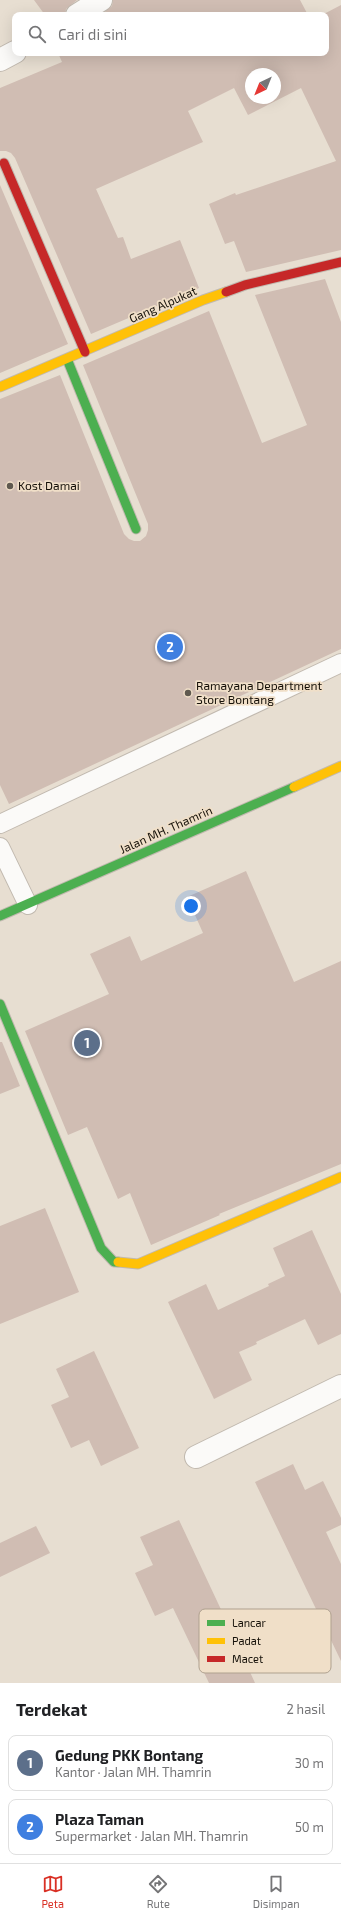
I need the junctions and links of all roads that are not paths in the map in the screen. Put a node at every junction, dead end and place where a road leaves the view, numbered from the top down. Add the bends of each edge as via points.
1 (101, 0) edge
2 (82, 12) edge
3 (12, 54) edge
4 (0, 60) edge
5 (4, 163) dead end
6 (341, 262) edge
7 (85, 352) junction
8 (67, 359) junction
9 (0, 387) edge
10 (136, 529) dead end
11 (341, 663) edge
12 (341, 766) edge
13 (0, 824) edge
14 (0, 847) edge
15 (28, 905) junction
16 (0, 916) edge
17 (0, 1004) edge
18 (341, 1176) edge
19 (341, 1386) edge
20 (196, 1457) dead end

1 - 2 street
3 - 4 street
5 - 7 street
6 - 7 street, Gang Alpukat via 245,285 204,300
7 - 8 street, Gang Alpukat
8 - 9 street, Gang Alpukat
8 - 10 street
11 - 13 lane
12 - 15 street, Jalan MH. Thamrin
14 - 15 lane
15 - 16 street, Jalan MH. Thamrin
17 - 18 street via 101,1248 114,1262 138,1264
19 - 20 street

